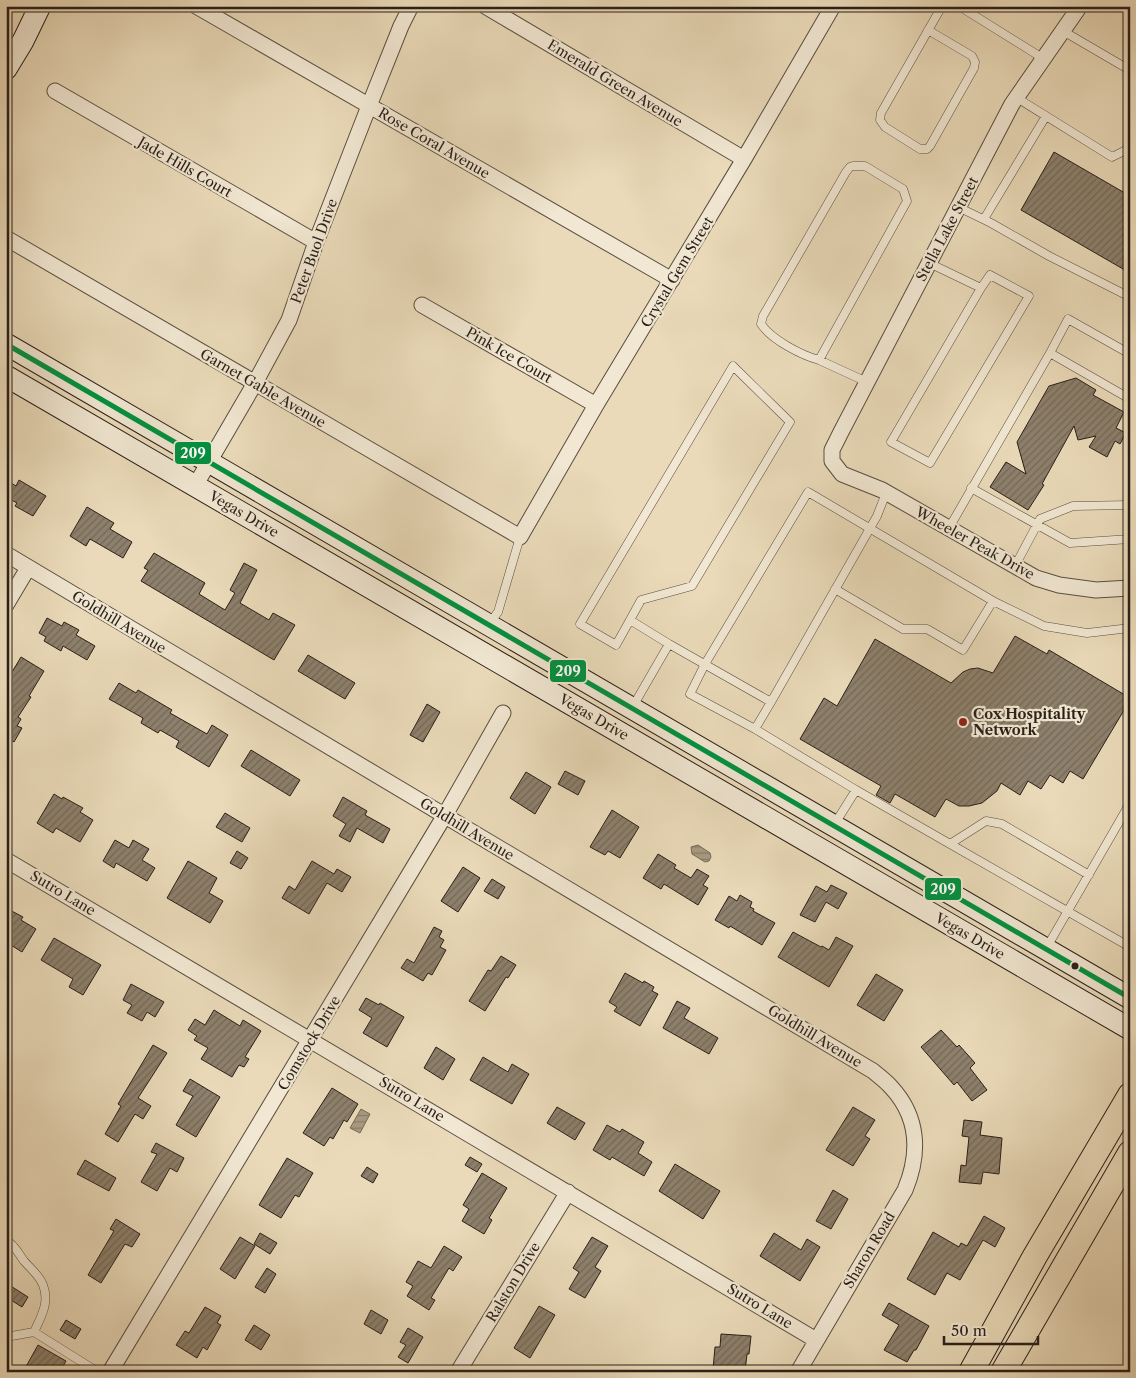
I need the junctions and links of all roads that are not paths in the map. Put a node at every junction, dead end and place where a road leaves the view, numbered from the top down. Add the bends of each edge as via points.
1 (40, 6) edge
2 (196, 6) edge
3 (412, 6) edge
4 (485, 6) edge
5 (833, 6) edge
6 (942, 6) edge
7 (959, 6) edge
8 (1080, 6) edge
9 (928, 30) junction
10 (1063, 31) junction
11 (1044, 58) junction
12 (1128, 69) dead end
13 (6, 70) edge
14 (55, 91) dead end
15 (1017, 98) junction
16 (368, 106) junction
17 (1046, 116) junction
18 (1130, 148) edge
19 (744, 160) junction
20 (958, 207) junction
21 (984, 219) junction
22 (6, 238) edge
23 (316, 242) junction
24 (929, 263) junction
25 (672, 280) junction
26 (981, 288) junction
27 (1130, 297) edge
28 (422, 305) dead end
29 (6, 344) edge
30 (1050, 353) junction
31 (1130, 354) edge
32 (819, 360) junction
33 (6, 376) edge
34 (867, 382) junction
35 (255, 383) junction
36 (1130, 399) edge
37 (596, 405) junction
38 (832, 461) joint
39 (209, 462) junction
40 (195, 486) junction
41 (971, 488) junction
42 (886, 493) junction
43 (1130, 505) edge
44 (1036, 525) junction
45 (870, 528) junction
46 (949, 528) junction
47 (520, 537) junction
48 (1130, 540) edge
49 (6, 554) edge
50 (1015, 566) junction
51 (28, 568) junction
52 (1130, 588) edge
53 (835, 589) junction
54 (993, 601) junction
55 (6, 605) edge
56 (630, 620) junction
57 (489, 625) junction
58 (1130, 628) edge
59 (669, 644) junction
60 (705, 664) junction
61 (771, 702) junction
62 (632, 708) junction
63 (503, 713) dead end
64 (755, 729) junction
65 (619, 732) junction
66 (856, 790) junction
67 (1130, 803) edge
68 (446, 815) junction
69 (834, 826) junction
70 (950, 844) junction
71 (6, 860) edge
72 (1089, 875) junction
73 (1068, 913) junction
74 (1130, 947) edge
75 (1046, 949) junction
76 (1130, 998) edge
77 (1130, 1029) edge
78 (311, 1040) junction
79 (1130, 1095) edge
80 (911, 1121) joint
81 (1130, 1153) edge
82 (568, 1192) junction
83 (6, 1240) edge
84 (34, 1332) junction
85 (6, 1337) edge
86 (816, 1340) junction
87 (98, 1372) edge
88 (110, 1372) edge
89 (458, 1372) edge
90 (798, 1372) edge
91 (971, 1372) edge
92 (1003, 1372) edge

1 - 13 main road
2 - 16 street, Rose Coral Avenue
3 - 16 street, Peter Buol Drive
4 - 19 street, Emerald Green Avenue
5 - 19 street, Crystal Gem Street
6 - 9 lane
7 - 11 lane
8 - 10 street, Stella Lake Street
9 - 9 lane via 880,120 884,127 927,149 975,62 972,56
10 - 11 street, Stella Lake Street
10 - 12 lane
11 - 15 street, Stella Lake Street
14 - 23 street, Jade Hills Court
15 - 17 lane
15 - 20 street, Stella Lake Street
16 - 23 street, Peter Buol Drive
16 - 25 street, Rose Coral Avenue
17 - 18 lane via 1112,157
17 - 21 lane
19 - 25 street, Crystal Gem Street
20 - 21 lane
20 - 24 street, Stella Lake Street
21 - 27 lane
22 - 35 street, Garnet Gable Avenue
23 - 35 street, Peter Buol Drive via 289,320
24 - 26 lane
24 - 34 street, Stella Lake Street
25 - 37 street, Crystal Gem Street
26 - 26 lane via 990,275 1029,296 930,462 890,442
28 - 37 street, Pink Ice Court
29 - 39 main road, Vegas Drive
30 - 31 lane via 1068,319
30 - 36 lane
30 - 41 lane
32 - 32 lane via 766,332 761,324 846,172 853,166 865,166 902,189 907,202
32 - 34 lane
33 - 40 main road, Vegas Drive
34 - 38 street, Stella Lake Street via 832,450
35 - 39 street, Peter Buol Drive
35 - 47 street, Garnet Gable Avenue
37 - 47 street, Crystal Gem Street
38 - 42 street, Wheeler Peak Drive via 842,474
39 - 40 street, Peter Buol Drive
39 - 57 main road, Vegas Drive
40 - 65 main road, Vegas Drive
41 - 44 lane
41 - 46 lane
42 - 45 lane
42 - 46 street, Wheeler Peak Drive
43 - 44 lane via 1073,506 1040,519
44 - 48 lane via 1070,543
44 - 50 lane
45 - 53 lane
45 - 54 lane
45 - 60 lane via 808,492
46 - 50 street, Wheeler Peak Drive
47 - 57 lane via 498,612
49 - 51 street, Goldhill Avenue
50 - 52 street, Wheeler Peak Drive via 1036,578 1059,585 1096,590
51 - 55 street
51 - 68 street, Goldhill Avenue
53 - 54 lane via 903,629 928,629 963,650
53 - 61 lane
54 - 58 lane via 1044,626 1087,633
56 - 56 lane via 616,645 580,624 733,366 790,422 692,586 641,600
56 - 59 lane
57 - 62 main road, Vegas Drive
59 - 60 lane
59 - 62 lane
60 - 61 lane
60 - 64 lane via 690,694
61 - 64 lane
62 - 65 main road
62 - 69 main road, Vegas Drive
63 - 68 street, Comstock Drive
64 - 66 lane
65 - 77 main road, Vegas Drive
66 - 69 lane
66 - 70 lane
67 - 72 lane
68 - 78 street, Comstock Drive
68 - 80 street, Goldhill Avenue via 873,1071 892,1087
69 - 75 main road, Vegas Drive
70 - 72 lane via 986,821 1002,824
70 - 73 lane
71 - 78 street, Sutro Lane
72 - 73 lane
73 - 74 lane
73 - 75 lane
75 - 76 main road, Vegas Drive
78 - 82 street, Sutro Lane
78 - 88 street, Comstock Drive
79 - 91 main road
80 - 86 street, Sharon Road via 915,1157 905,1190
81 - 92 main road
82 - 86 street, Sutro Lane
82 - 89 street, Ralston Drive
83 - 84 lane via 14,1245 43,1283 44,1312
84 - 85 lane
84 - 87 lane
86 - 90 street, Sharon Road

